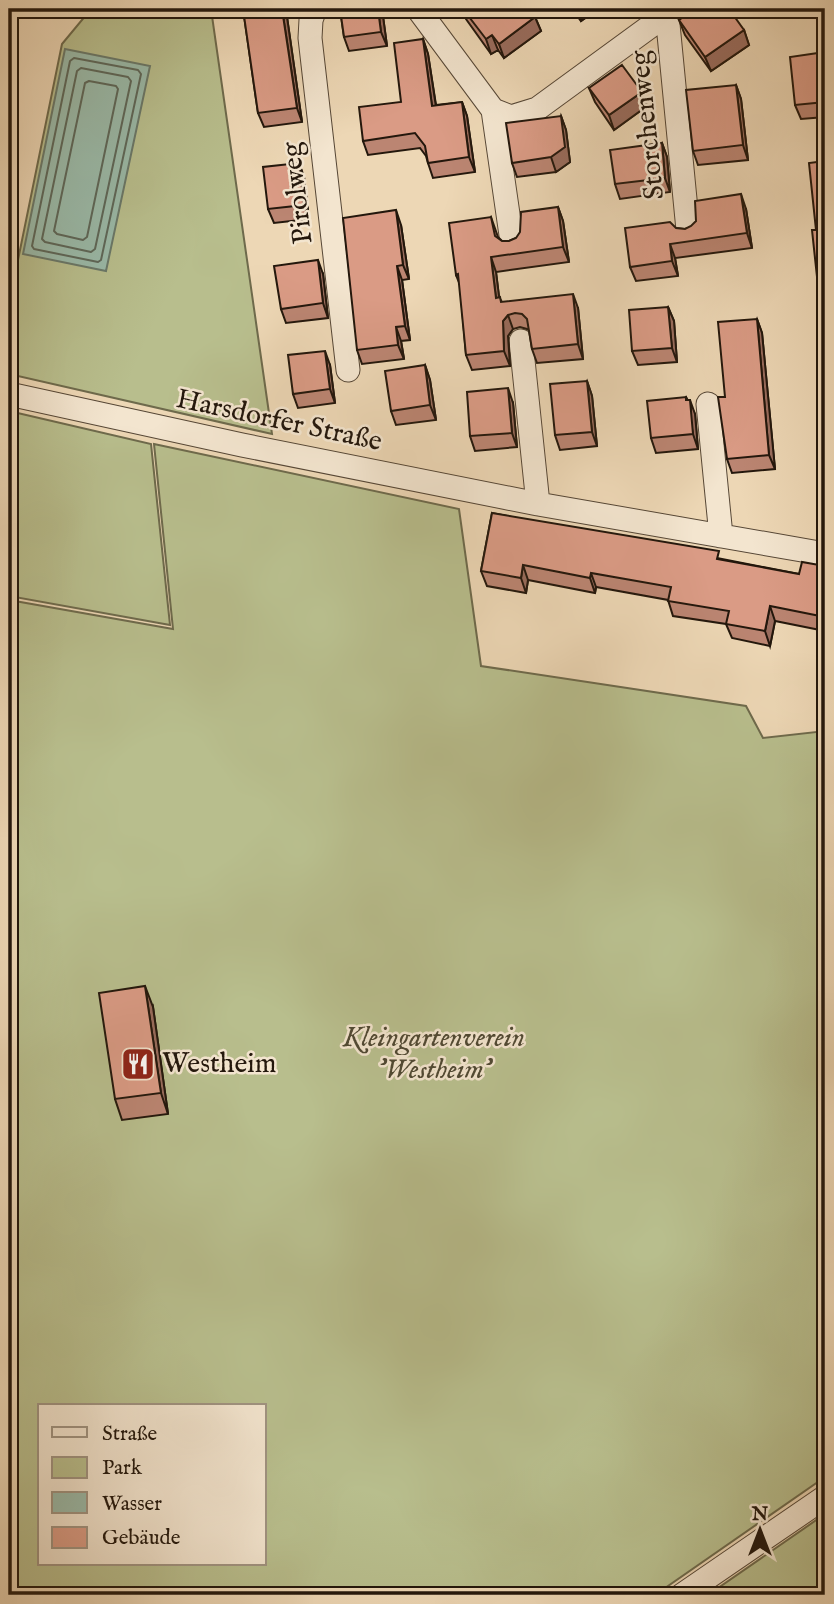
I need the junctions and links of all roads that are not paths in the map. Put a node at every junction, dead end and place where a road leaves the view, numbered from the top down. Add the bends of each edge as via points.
1 (315, 9) edge
2 (418, 9) edge
3 (670, 11) edge
4 (493, 110) junction
5 (688, 230) edge
6 (512, 242) edge
7 (521, 341) dead end
8 (348, 370) dead end
9 (9, 394) edge
10 (708, 404) dead end
11 (538, 504) junction
12 (721, 536) junction
13 (825, 554) edge
14 (825, 1497) edge
15 (682, 1595) edge

1 - 8 street, Pirolweg via 310,37
2 - 4 street
3 - 4 street, Storchenweg via 537,109 512,117
3 - 5 street, Storchenweg
4 - 6 street
7 - 11 street
9 - 11 street, Harsdorfer Straße
10 - 12 street
11 - 12 street, Harsdorfer Straße
12 - 13 street, Harsdorfer Straße
14 - 15 street

